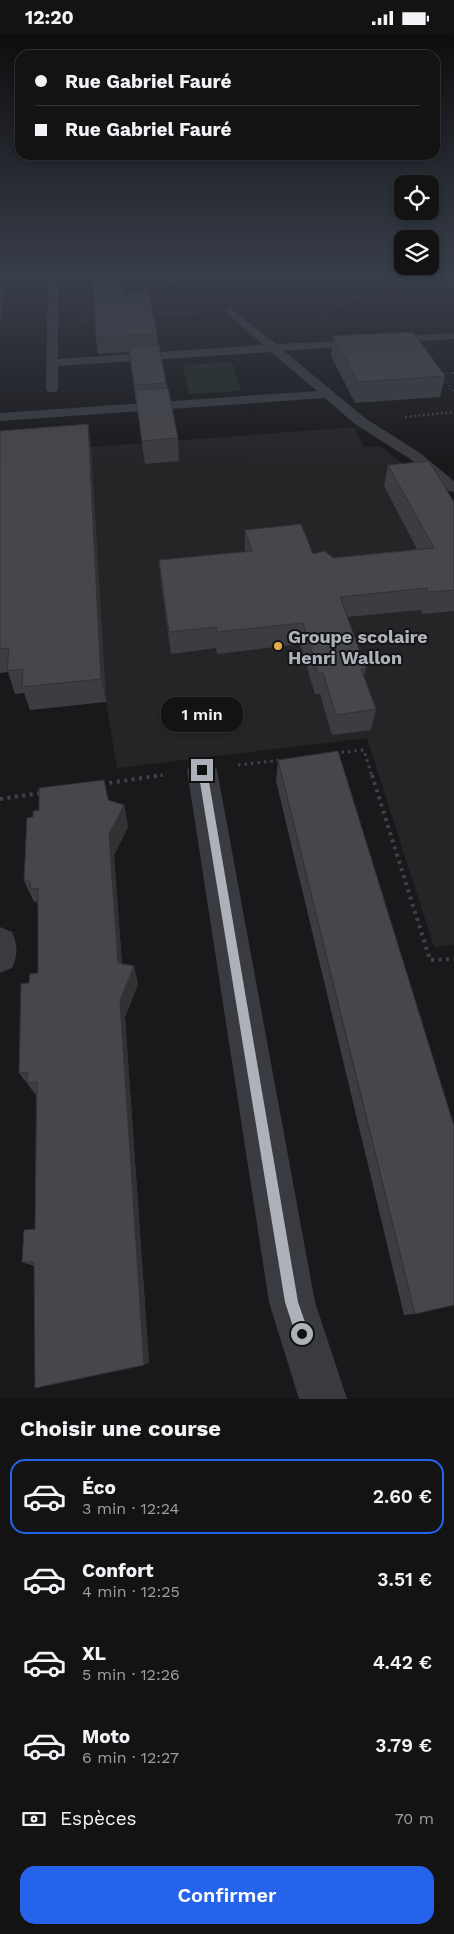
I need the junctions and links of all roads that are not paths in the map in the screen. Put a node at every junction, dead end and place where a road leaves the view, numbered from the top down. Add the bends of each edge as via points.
1 (52, 339) edge
2 (264, 339) edge
3 (412, 339) edge
4 (274, 347) junction
5 (52, 363) junction
6 (52, 389) dead end
7 (327, 394) junction
8 (0, 417) edge
9 (454, 488) edge
10 (202, 770) road end
11 (0, 944) edge
12 (0, 956) edge
13 (323, 1399) edge

1 - 5 lane
2 - 4 lane
3 - 4 lane
4 - 5 lane
4 - 7 lane
5 - 6 lane
7 - 8 lane
7 - 9 lane via 360,421 415,456
10 - 13 street via 292,1302
11 - 12 street

